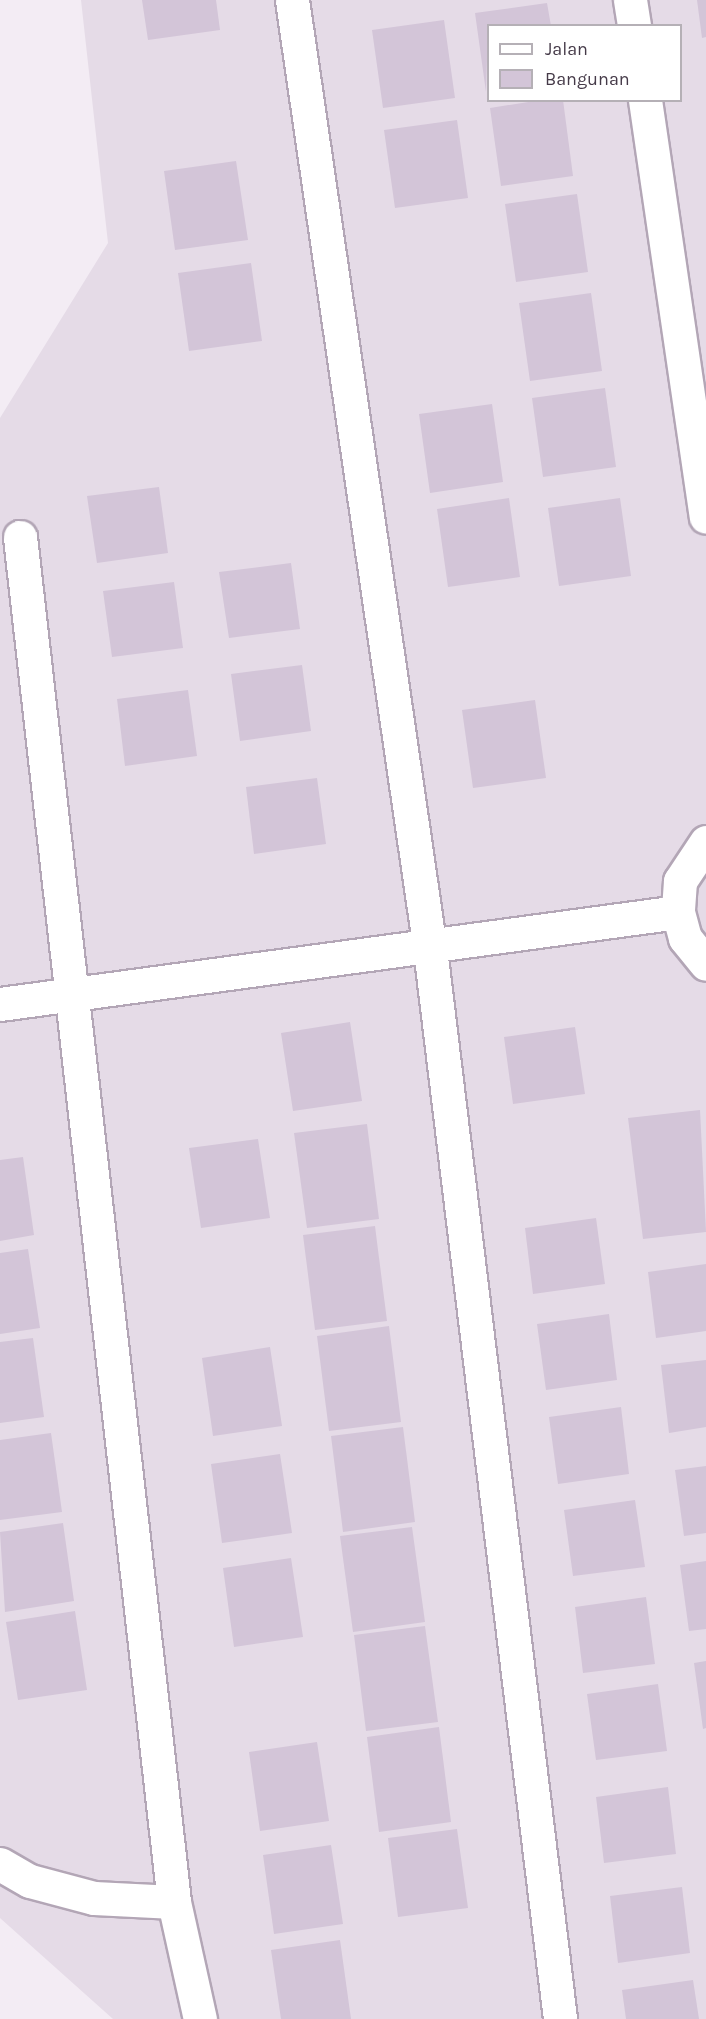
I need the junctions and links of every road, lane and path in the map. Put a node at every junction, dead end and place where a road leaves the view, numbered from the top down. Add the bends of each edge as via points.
1 (292, 0) edge
2 (630, 0) edge
3 (634, 24) edge
4 (645, 102) edge
5 (706, 517) edge
6 (20, 537) dead end
7 (706, 842) edge
8 (678, 912) junction
9 (430, 949) junction
10 (706, 964) edge
11 (72, 994) junction
12 (0, 1004) edge
13 (0, 1864) edge
14 (174, 1902) junction
15 (200, 2019) edge
16 (560, 2019) edge

1 - 9 street
2 - 3 street
4 - 5 street
6 - 11 street
7 - 8 street via 694,852 680,881
8 - 9 street
8 - 10 street via 685,938
9 - 11 street
9 - 16 street
11 - 12 street
11 - 14 street
13 - 14 street via 30,1881 94,1898
14 - 15 street

